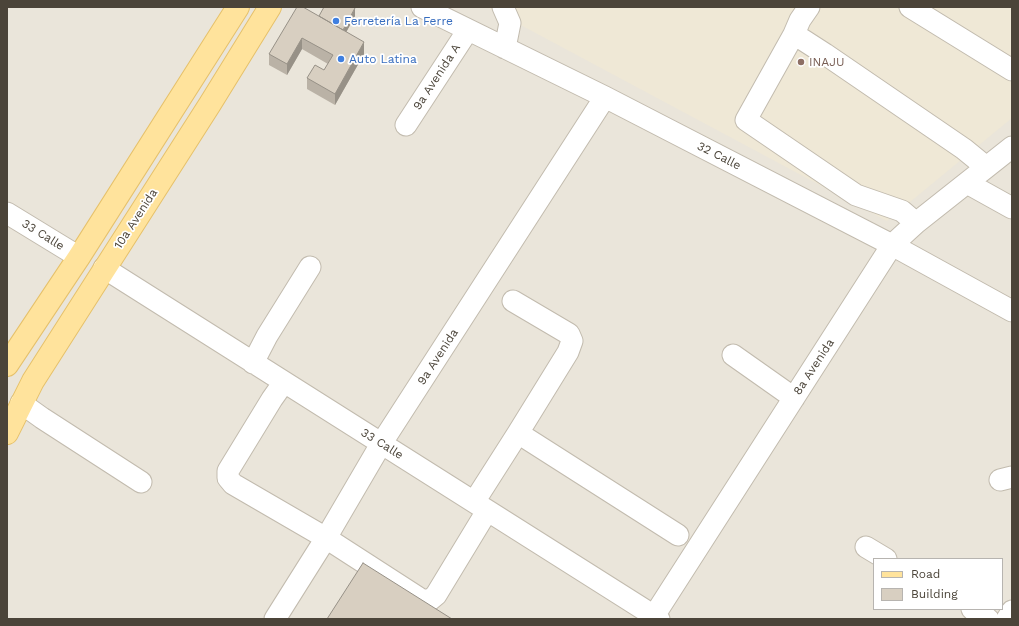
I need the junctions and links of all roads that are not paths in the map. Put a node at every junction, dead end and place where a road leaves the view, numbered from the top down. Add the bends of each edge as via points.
1 (238, 7) edge
2 (270, 7) edge
3 (422, 7) edge
4 (503, 7) edge
5 (809, 7) edge
6 (910, 7) edge
7 (468, 30) junction
8 (794, 34) junction
9 (506, 48) junction
10 (1012, 70) edge
11 (605, 97) junction
12 (406, 125) dead end
13 (1012, 147) edge
14 (986, 167) junction
15 (967, 183) junction
16 (125, 184) junction
17 (1012, 208) edge
18 (7, 213) edge
19 (916, 223) junction
20 (892, 245) junction
21 (79, 257) junction
22 (310, 267) dead end
23 (104, 268) junction
24 (513, 301) dead end
25 (1012, 311) edge
26 (733, 355) dead end
27 (253, 363) junction
28 (7, 366) edge
29 (284, 382) junction
30 (794, 398) junction
31 (14, 408) edge
32 (7, 433) edge
33 (518, 433) junction
34 (381, 444) junction
35 (141, 482) dead end
36 (481, 506) junction
37 (678, 535) dead end
38 (326, 538) junction
39 (866, 547) dead end
40 (884, 558) edge
41 (974, 610) edge
42 (1012, 611) edge
43 (655, 618) edge
44 (275, 619) edge
45 (988, 619) edge
46 (1007, 619) edge

1 - 16 main road
2 - 23 main road, 10a Avenida
3 - 7 street, 32 Calle
4 - 9 street via 510,23
5 - 8 street
6 - 10 street
7 - 9 street, 32 Calle
7 - 12 street, 9a Avenida A
8 - 14 street via 964,149
8 - 19 street via 746,120 856,195 902,210
9 - 11 street, 32 Calle
11 - 20 street, 32 Calle
11 - 34 street, 9a Avenida
13 - 14 street, 8a Avenida
14 - 15 street, 8a Avenida
15 - 17 street
15 - 19 street, 8a Avenida
16 - 21 main road
16 - 23 main road via 100,256
18 - 21 street, 33 Calle
19 - 20 street, 8a Avenida
20 - 25 street, 32 Calle
20 - 30 street, 8a Avenida
21 - 28 main road
22 - 27 street
23 - 27 street, 33 Calle
23 - 31 main road, 10a Avenida
24 - 33 street via 569,334 572,341 568,352
26 - 30 street
27 - 29 street, 33 Calle
29 - 34 street, 33 Calle
29 - 38 street via 228,471 228,478 233,484
30 - 43 street, 8a Avenida
31 - 32 main road, 10a Avenida
31 - 35 street via 42,418
33 - 36 street
33 - 37 street
34 - 36 street, 33 Calle
34 - 38 street, 9a Avenida
36 - 38 street via 436,596 430,600 422,600
36 - 43 street, 33 Calle
38 - 44 street, 9a Avenida
39 - 40 street
41 - 45 street
42 - 46 street

